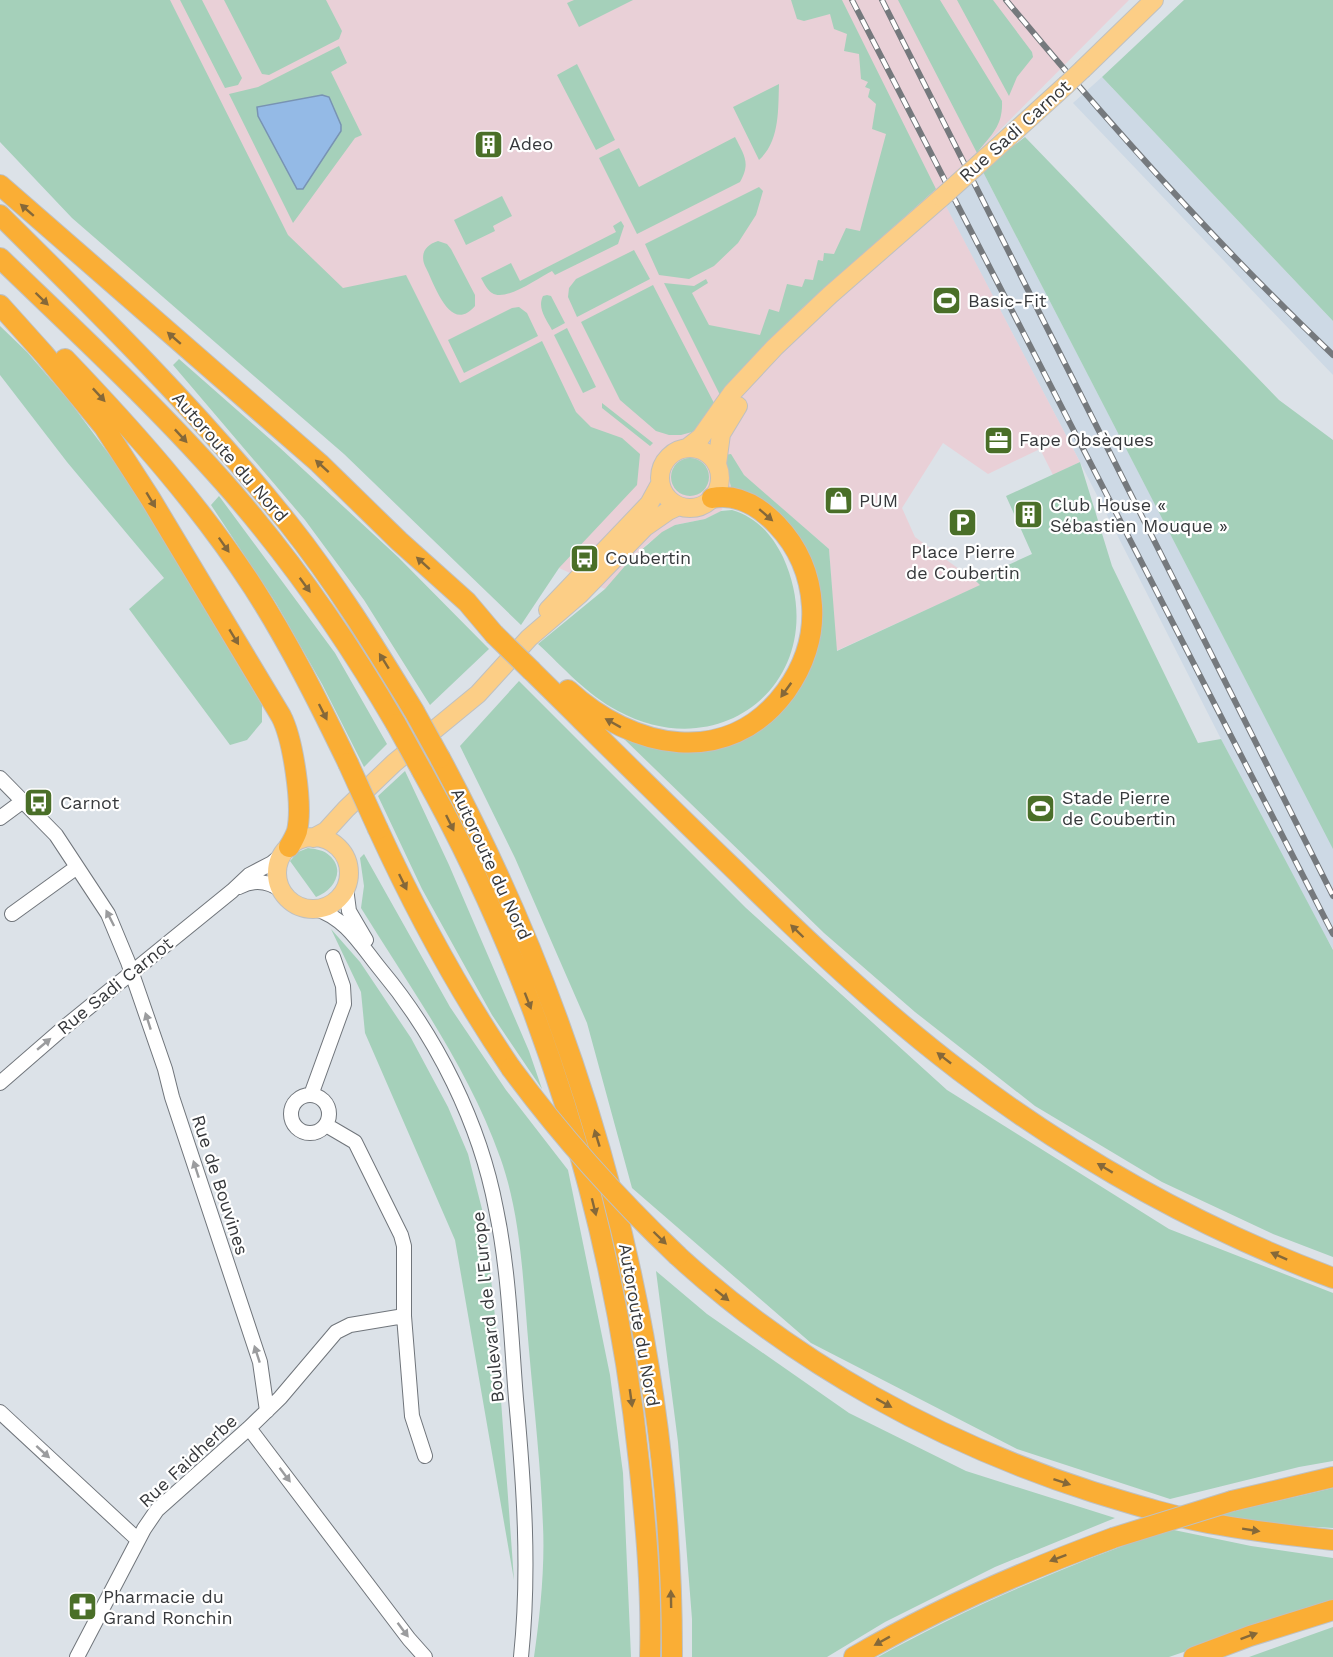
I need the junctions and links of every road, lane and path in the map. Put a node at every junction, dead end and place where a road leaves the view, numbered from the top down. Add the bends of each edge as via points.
1 (1149, 3) edge
2 (0, 186) edge
3 (0, 215) edge
4 (884, 250) junction
5 (0, 258) edge
6 (0, 293) edge
7 (0, 305) edge
8 (687, 448) junction
9 (717, 464) junction
10 (660, 484) junction
11 (712, 498) junction
12 (679, 506) junction
13 (529, 638) junction
14 (536, 667) junction
15 (0, 778) edge
16 (358, 798) junction
17 (23, 801) junction
18 (0, 818) edge
19 (314, 838) junction
20 (286, 851) junction
21 (345, 856) junction
22 (77, 867) junction
23 (346, 888) junction
24 (232, 891) junction
25 (282, 891) junction
26 (316, 909) junction
27 (12, 914) dead end
28 (333, 957) dead end
29 (132, 972) junction
30 (388, 978) junction
31 (0, 1083) edge
32 (311, 1095) junction
33 (326, 1125) junction
34 (1333, 1278) edge
35 (404, 1316) junction
36 (267, 1411) junction
37 (0, 1413) edge
38 (249, 1428) junction
39 (425, 1456) dead end
40 (1333, 1477) edge
41 (138, 1540) junction
42 (1333, 1540) edge
43 (1333, 1610) edge
44 (77, 1657) edge
45 (425, 1657) edge
46 (521, 1657) edge
47 (650, 1657) edge
48 (672, 1657) edge
49 (854, 1657) edge
50 (1194, 1657) edge

1 - 4 main road, Rue Sadi Carnot, bridge via 1066,85
14 -> 2 highway, bridge via 319,463
48 -> 3 highway, Autoroute du Nord, bridge via 670,1569 659,1446 627,1253 579,1081 541,974 492,859 414,711 346,602 295,533 210,431 134,349
4 - 8 main road, Rue Sadi Carnot via 775,347 732,393 701,437
4 - 9 main road, Rue Sadi Carnot via 747,394 721,434
5 -> 47 highway, Autoroute du Nord, bridge via 158,411 234,494 309,590 396,724 476,876 544,1046 591,1194 616,1305 635,1424 647,1547
6 -> 42 highway, bridge via 123,421 195,505 276,625 438,949 487,1033 583,1159 678,1256 735,1305 829,1371 897,1410 998,1457 1164,1513 1219,1525
7 -> 20 highway via 72,386 110,436 280,716 292,746 298,817 297,833
8 - 9 main road via 704,452
8 - 10 main road via 665,460
9 - 11 main road via 720,482
10 - 12 main road via 667,498
10 - 13 main road via 649,504 549,609
11 - 12 main road via 699,507
11 -> 14 highway via 744,501 770,518 794,546 809,583 812,619 804,657 787,690 767,713 744,729 715,740 656,740 600,716
12 - 13 main road via 645,527 579,595
13 - 16 main road via 478,694
34 -> 14 highway via 1208,1224 1145,1191 1055,1138 960,1071 808,942
15 - 17 street, Rue de Bouvines
16 - 19 main road
16 - 21 main road via 346,827
17 - 18 street
17 - 22 street, Rue de Bouvines via 51,828
19 - 20 main road via 302,839
19 - 21 main road via 332,843
20 - 24 street, Rue Sadi Carnot
20 - 25 main road via 278,872
21 - 23 main road via 349,874
22 - 27 street
29 -> 22 street, Rue de Bouvines via 108,914
23 - 26 main road via 332,904
23 - 30 street, Boulevard de l'Europe via 351,915
24 - 25 street, Rue Sadi Carnot via 259,881
24 - 29 street, Rue Sadi Carnot
25 - 26 main road via 294,903
26 - 30 street, Boulevard de l'Europe via 342,922
28 - 32 street via 343,986 344,1004
31 -> 29 street, Rue Sadi Carnot
36 -> 29 street, Rue de Bouvines via 260,1362
30 - 46 street, Boulevard de l'Europe via 423,1028 450,1079 475,1136 496,1207 505,1267 525,1502 526,1583
32 - 33 street via 326,1104
32 - 33 street via 295,1104 294,1123 307,1132 316,1132
33 - 35 street via 355,1142 401,1235
35 - 36 street, Rue Faidherbe via 350,1324 336,1332
35 - 39 street via 412,1416
36 - 38 street, Rue Faidherbe
37 -> 41 street
38 - 41 street, Rue Faidherbe via 154,1513
38 -> 45 street
40 -> 49 highway, bridge via 1232,1501 1047,1562 972,1595
41 - 44 street, Rue Faidherbe
50 -> 43 highway

